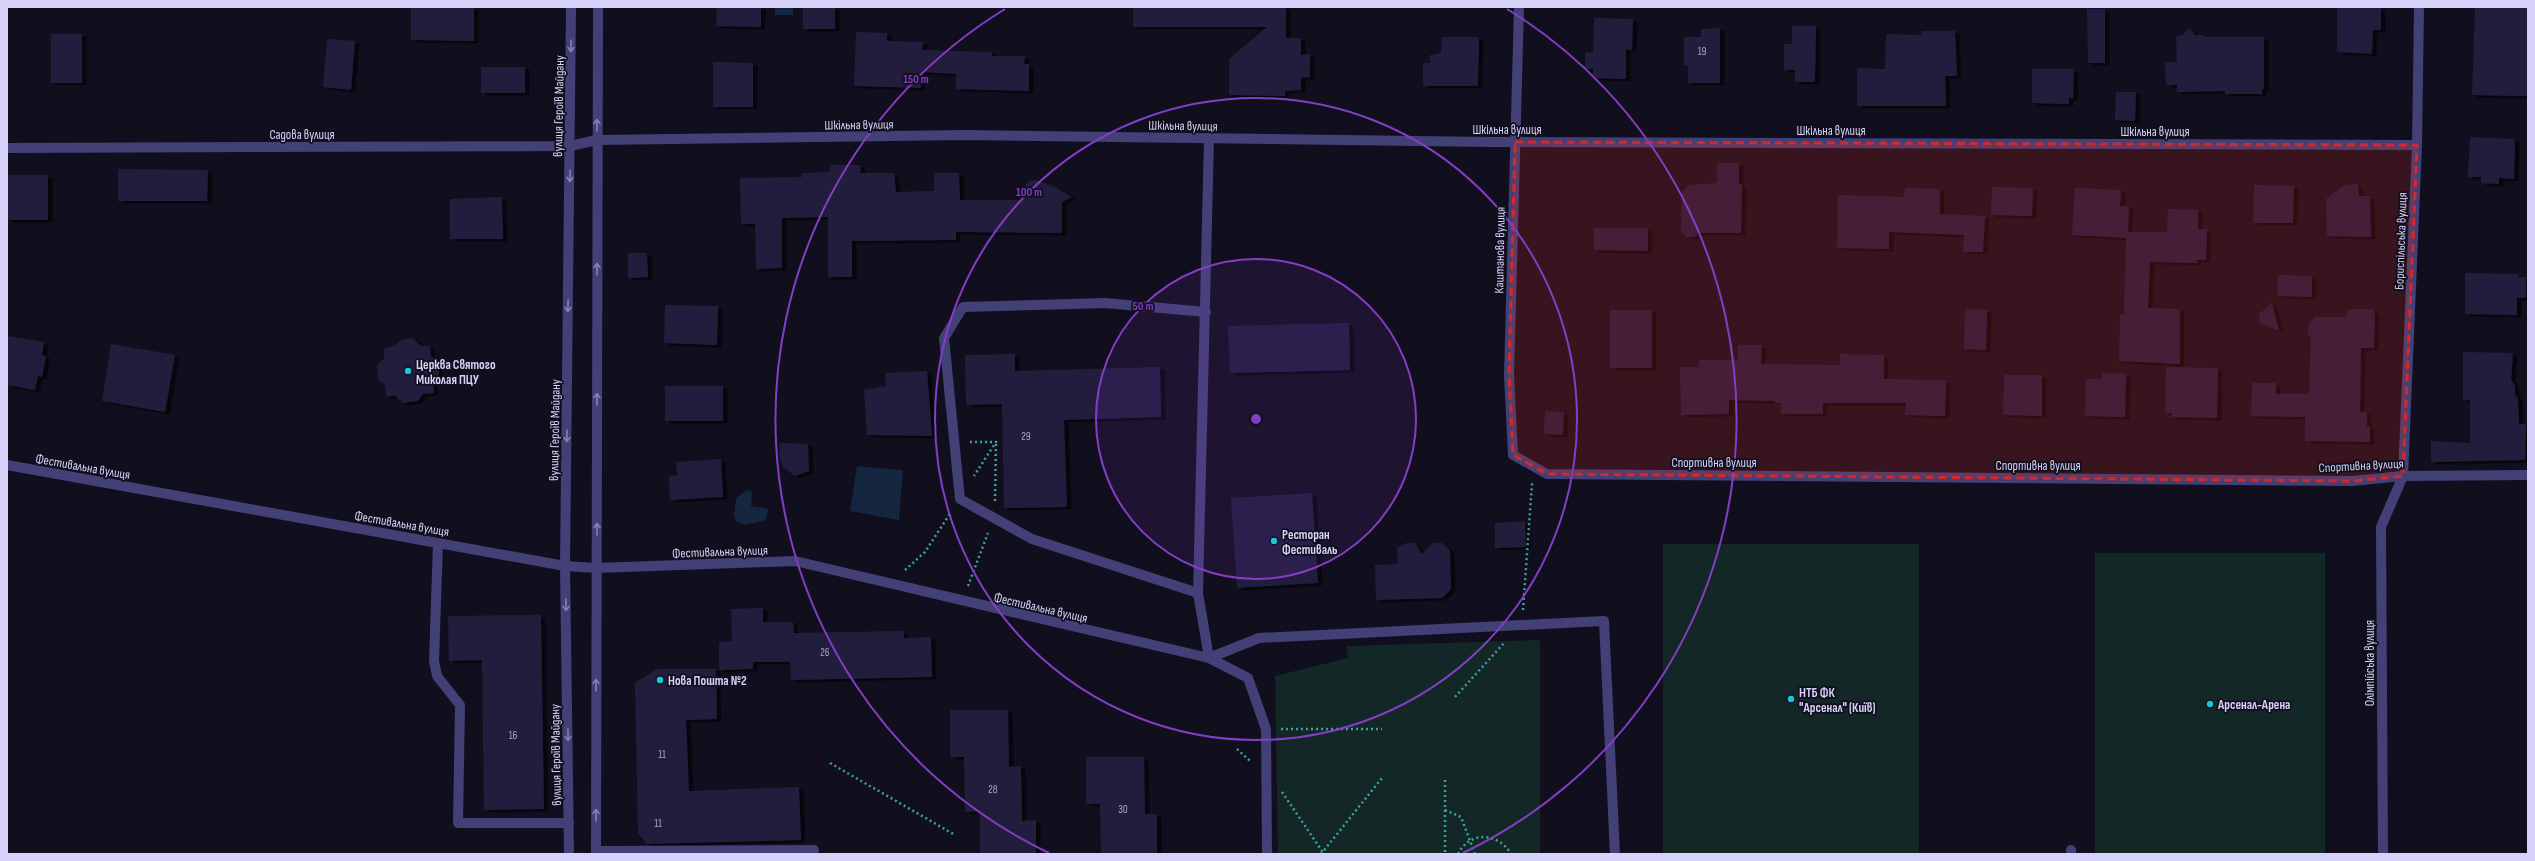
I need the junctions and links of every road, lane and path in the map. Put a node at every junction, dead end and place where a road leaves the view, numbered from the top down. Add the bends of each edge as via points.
1 (572, 7) edge
2 (598, 7) edge
3 (1519, 7) edge
4 (2420, 7) edge
5 (1209, 138) junction
6 (597, 140) junction
7 (1515, 142) junction
8 (2417, 145) junction
9 (570, 146) junction
10 (7, 148) edge
11 (1206, 312) junction
12 (7, 465) edge
13 (1533, 466) junction
14 (1547, 474) joint
15 (2528, 475) edge
16 (2403, 476) junction
17 (438, 543) junction
18 (565, 566) junction
19 (596, 568) junction
20 (1198, 592) junction
21 (1522, 624) junction
22 (1209, 658) junction
23 (1455, 697) dead end
24 (1382, 728) dead end
25 (1266, 729) junction
26 (830, 763) dead end
27 (1382, 778) dead end
28 (1445, 780) dead end
29 (1445, 810) junction
30 (569, 823) junction
31 (955, 835) dead end
32 (1469, 841) junction
33 (814, 850) dead end
34 (1324, 851) junction
35 (596, 853) edge
36 (569, 854) edge
37 (1267, 854) edge
38 (1321, 854) edge
39 (1328, 854) edge
40 (1445, 854) edge
41 (1458, 854) edge
42 (1475, 854) edge
43 (1511, 854) edge
44 (1615, 854) edge
45 (2383, 854) edge

1 -> 9 street, вулиця Героїв Майдану
6 -> 2 street
3 - 7 street, Каштанова вулиця
4 - 8 street, Бориспільська вулиця
5 - 6 street, Шкільна вулиця via 965,135
5 - 7 street, Шкільна вулиця
5 - 11 street
6 - 9 street, Садова вулиця
19 -> 6 street
7 - 8 street, Шкільна вулиця
7 - 13 street, Каштанова вулиця via 1509,375 1513,454
8 - 16 street, Бориспільська вулиця
9 - 10 street, Садова вулиця
9 -> 18 street, вулиця Героїв Майдану
11 - 20 street
11 - 20 street via 1105,303 964,307 944,338 960,499 1032,539
12 - 17 street, Фестивальна вулиця
13 - 14 street, Каштанова вулиця
13 - 21 path
14 - 16 street, Спортивна вулиця via 2352,481
15 - 16 street, Спортивна вулиця
16 - 45 street, Олімпійська вулиця via 2381,527
17 - 18 street, Фестивальна вулиця
17 - 30 street via 434,661 437,676 460,705 458,823
18 - 19 street, Фестивальна вулиця
18 -> 30 street, вулиця Героїв Майдану
19 - 22 street, Фестивальна вулиця via 795,561
35 -> 19 street
20 - 22 street
21 - 22 street via 1259,638
21 - 23 path
21 - 44 street via 1604,621
22 - 25 street, Фестивальна вулиця via 1248,678
24 - 25 path
25 - 37 street, Фестивальна вулиця
26 - 31 path
27 - 34 path
28 - 29 path
29 - 32 path via 1462,817
29 - 40 path
30 - 36 street, вулиця Героїв Майдану
32 - 41 path
32 - 42 path
32 - 43 path via 1481,836 1491,837 1500,840
33 - 35 street
34 - 38 path
34 - 39 path

